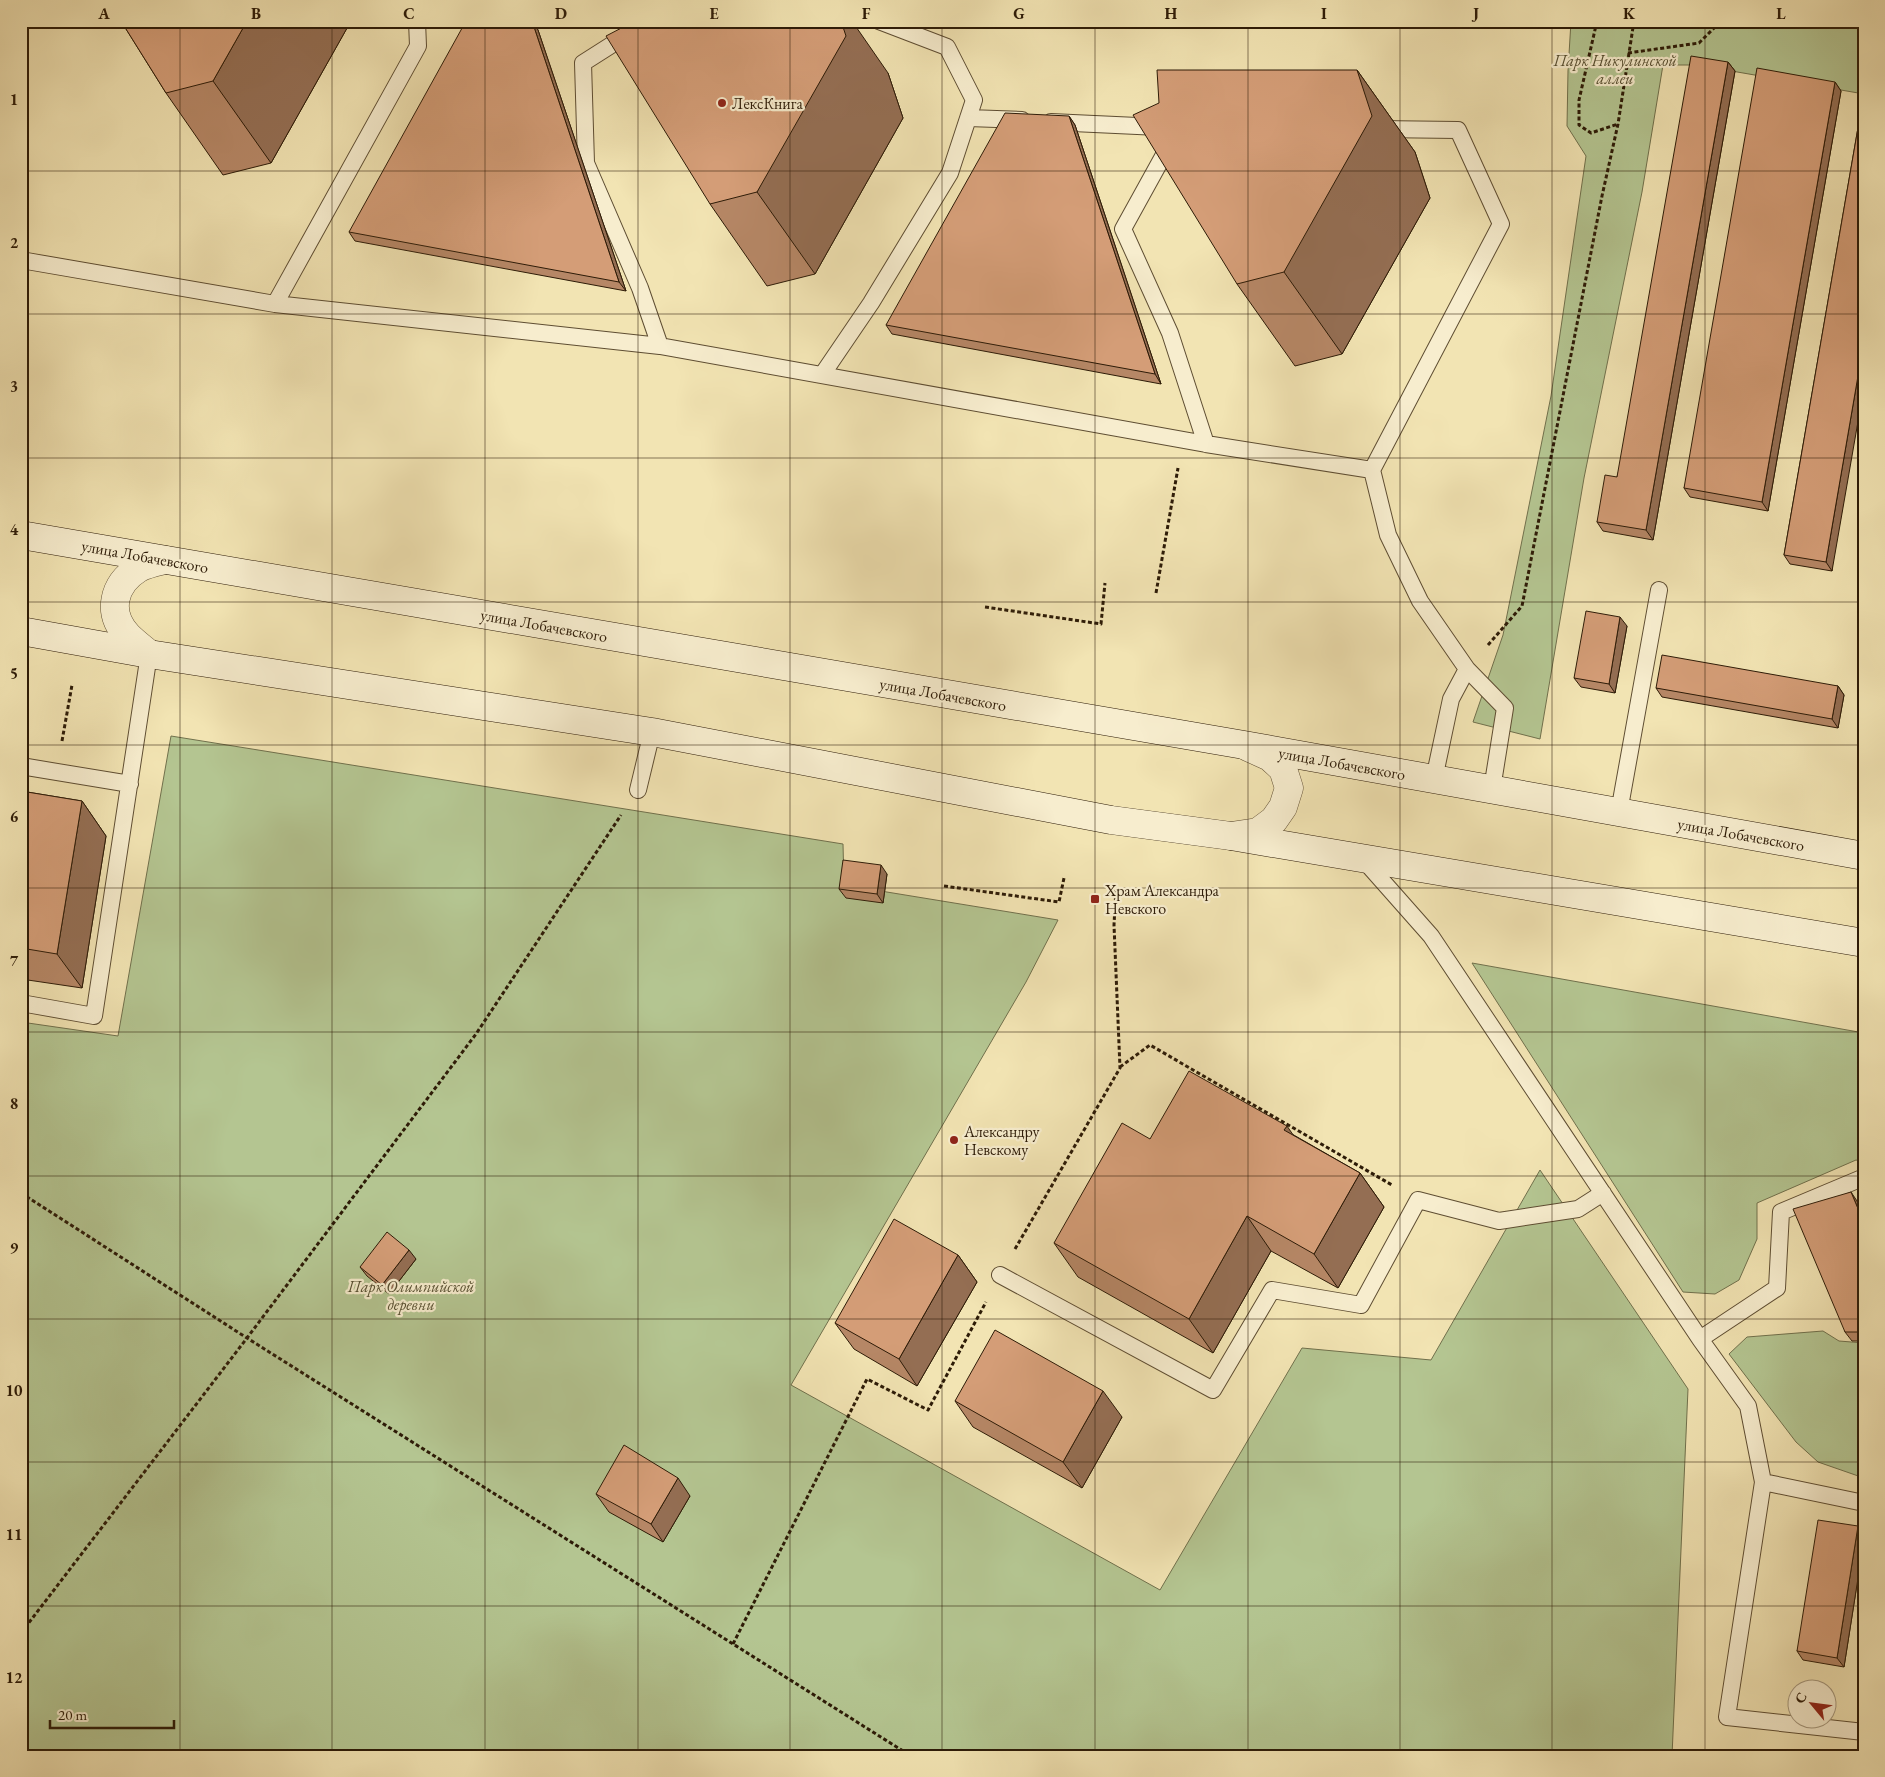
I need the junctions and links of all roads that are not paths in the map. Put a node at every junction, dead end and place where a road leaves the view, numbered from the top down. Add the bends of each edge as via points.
1 (417, 21) edge
2 (649, 21) edge
3 (879, 21) edge
4 (968, 118) junction
5 (1358, 129) edge
6 (21, 260) edge
7 (275, 304) junction
8 (660, 346) junction
9 (822, 375) junction
10 (1206, 444) junction
11 (1372, 470) junction
12 (21, 535) edge
13 (165, 560) junction
14 (1659, 590) dead end
15 (21, 631) edge
16 (149, 654) junction
17 (1468, 668) junction
18 (652, 732) junction
19 (1244, 746) junction
20 (21, 766) edge
21 (1434, 779) junction
22 (130, 784) junction
23 (1492, 789) junction
24 (638, 790) road end
25 (1619, 812) junction
26 (1231, 836) junction
27 (1864, 856) edge
28 (1362, 858) junction
29 (1864, 943) edge
30 (21, 1003) edge
31 (1864, 1180) edge
32 (1603, 1193) junction
33 (1000, 1275) road end
34 (1700, 1339) junction
35 (1763, 1482) junction
36 (1864, 1502) edge
37 (1864, 1732) edge

1 - 7 lane via 418,46
2 - 8 lane via 583,63 586,163 640,288
3 - 4 lane via 947,47 974,100
4 - 9 lane via 950,173 871,303
4 - 10 lane via 1179,128 1122,229 1170,333
5 - 11 lane via 1458,130 1500,224
6 - 7 lane
7 - 8 lane
8 - 9 lane
9 - 10 lane
10 - 11 lane
11 - 17 lane via 1388,535 1420,601
12 - 13 main road, улица Лобачевского
13 - 16 main road via 140,568 124,580 114,599 116,617 127,635
13 - 19 main road, улица Лобачевского
14 - 25 lane
15 - 16 main road
16 - 18 main road
16 - 22 lane
17 - 21 lane via 1451,699
17 - 23 lane via 1505,708
18 - 24 lane
18 - 26 main road via 1111,820
19 - 21 main road, улица Лобачевского
19 - 26 main road via 1270,757 1283,769 1289,788 1284,807 1274,820 1258,832
20 - 22 lane
21 - 23 main road, улица Лобачевского
22 - 30 lane via 94,1016
23 - 25 main road, улица Лобачевского
25 - 27 main road, улица Лобачевского
26 - 28 main road
28 - 29 main road
28 - 32 lane via 1431,936
31 - 34 lane via 1862,1178 1781,1212 1777,1288
32 - 33 lane via 1578,1209 1499,1221 1418,1200 1361,1305 1272,1290 1213,1390
32 - 34 lane
34 - 35 lane via 1748,1406
35 - 36 lane
35 - 37 lane via 1727,1717

